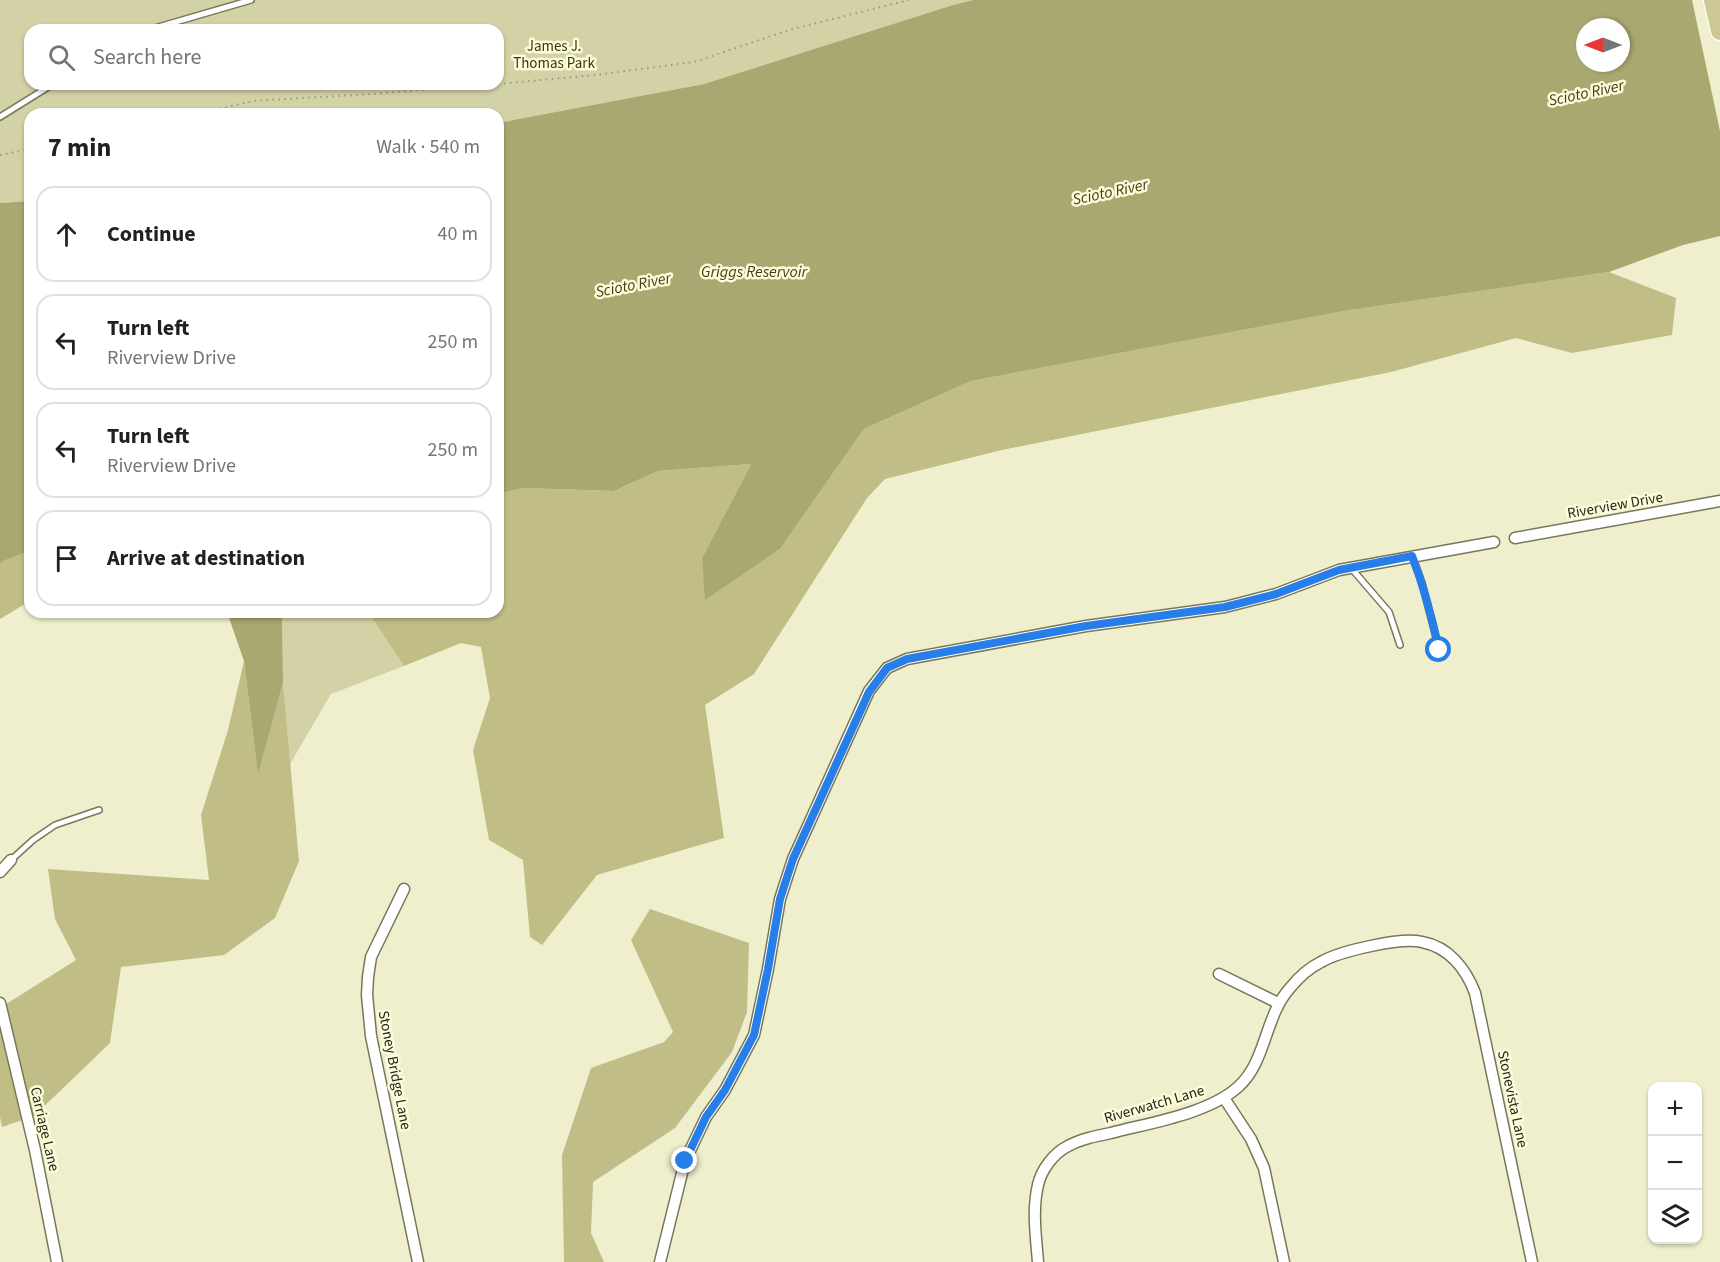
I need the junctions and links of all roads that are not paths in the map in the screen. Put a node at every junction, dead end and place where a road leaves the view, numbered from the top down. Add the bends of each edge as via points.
1 (251, 0) edge
2 (1713, 0) edge
3 (169, 24) edge
4 (1720, 31) edge
5 (43, 90) edge
6 (0, 117) edge
7 (1720, 501) edge
8 (1515, 538) dead end
9 (1494, 542) dead end
10 (1412, 556) junction
11 (1351, 568) junction
12 (1400, 645) dead end
13 (1439, 650) dead end
14 (99, 810) dead end
15 (11, 860) joint
16 (0, 872) edge
17 (404, 889) dead end
18 (1446, 952) joint
19 (1219, 974) dead end
20 (0, 1003) edge
21 (1278, 1003) junction
22 (1224, 1098) junction
23 (57, 1262) edge
24 (418, 1262) edge
25 (660, 1262) edge
26 (1038, 1262) edge
27 (1284, 1262) edge
28 (1532, 1262) edge

1 - 3 lane
2 - 4 main road
5 - 6 lane
7 - 8 street, Riverview Drive
9 - 10 street
10 - 11 street
10 - 13 lane
11 - 12 lane via 1389,612
11 - 25 street via 1225,607 1086,626 907,659 887,668 869,692 793,859 780,899 754,1035 685,1161
14 - 15 lane via 55,825
15 - 16 street
17 - 24 street, Stoney Bridge Lane via 371,957 367,995 371,1036
18 - 21 street, Riverwatch Lane via 1422,942 1396,942 1344,953 1306,971
18 - 28 street, Stonevista Lane via 1464,970 1475,993
19 - 21 street
20 - 23 street, Carriage Lane
21 - 22 street, Riverwatch Lane via 1252,1071
22 - 26 street, Riverwatch Lane via 1193,1112 1085,1139 1065,1148 1049,1162 1038,1183 1035,1207
22 - 27 street via 1251,1138 1264,1168

